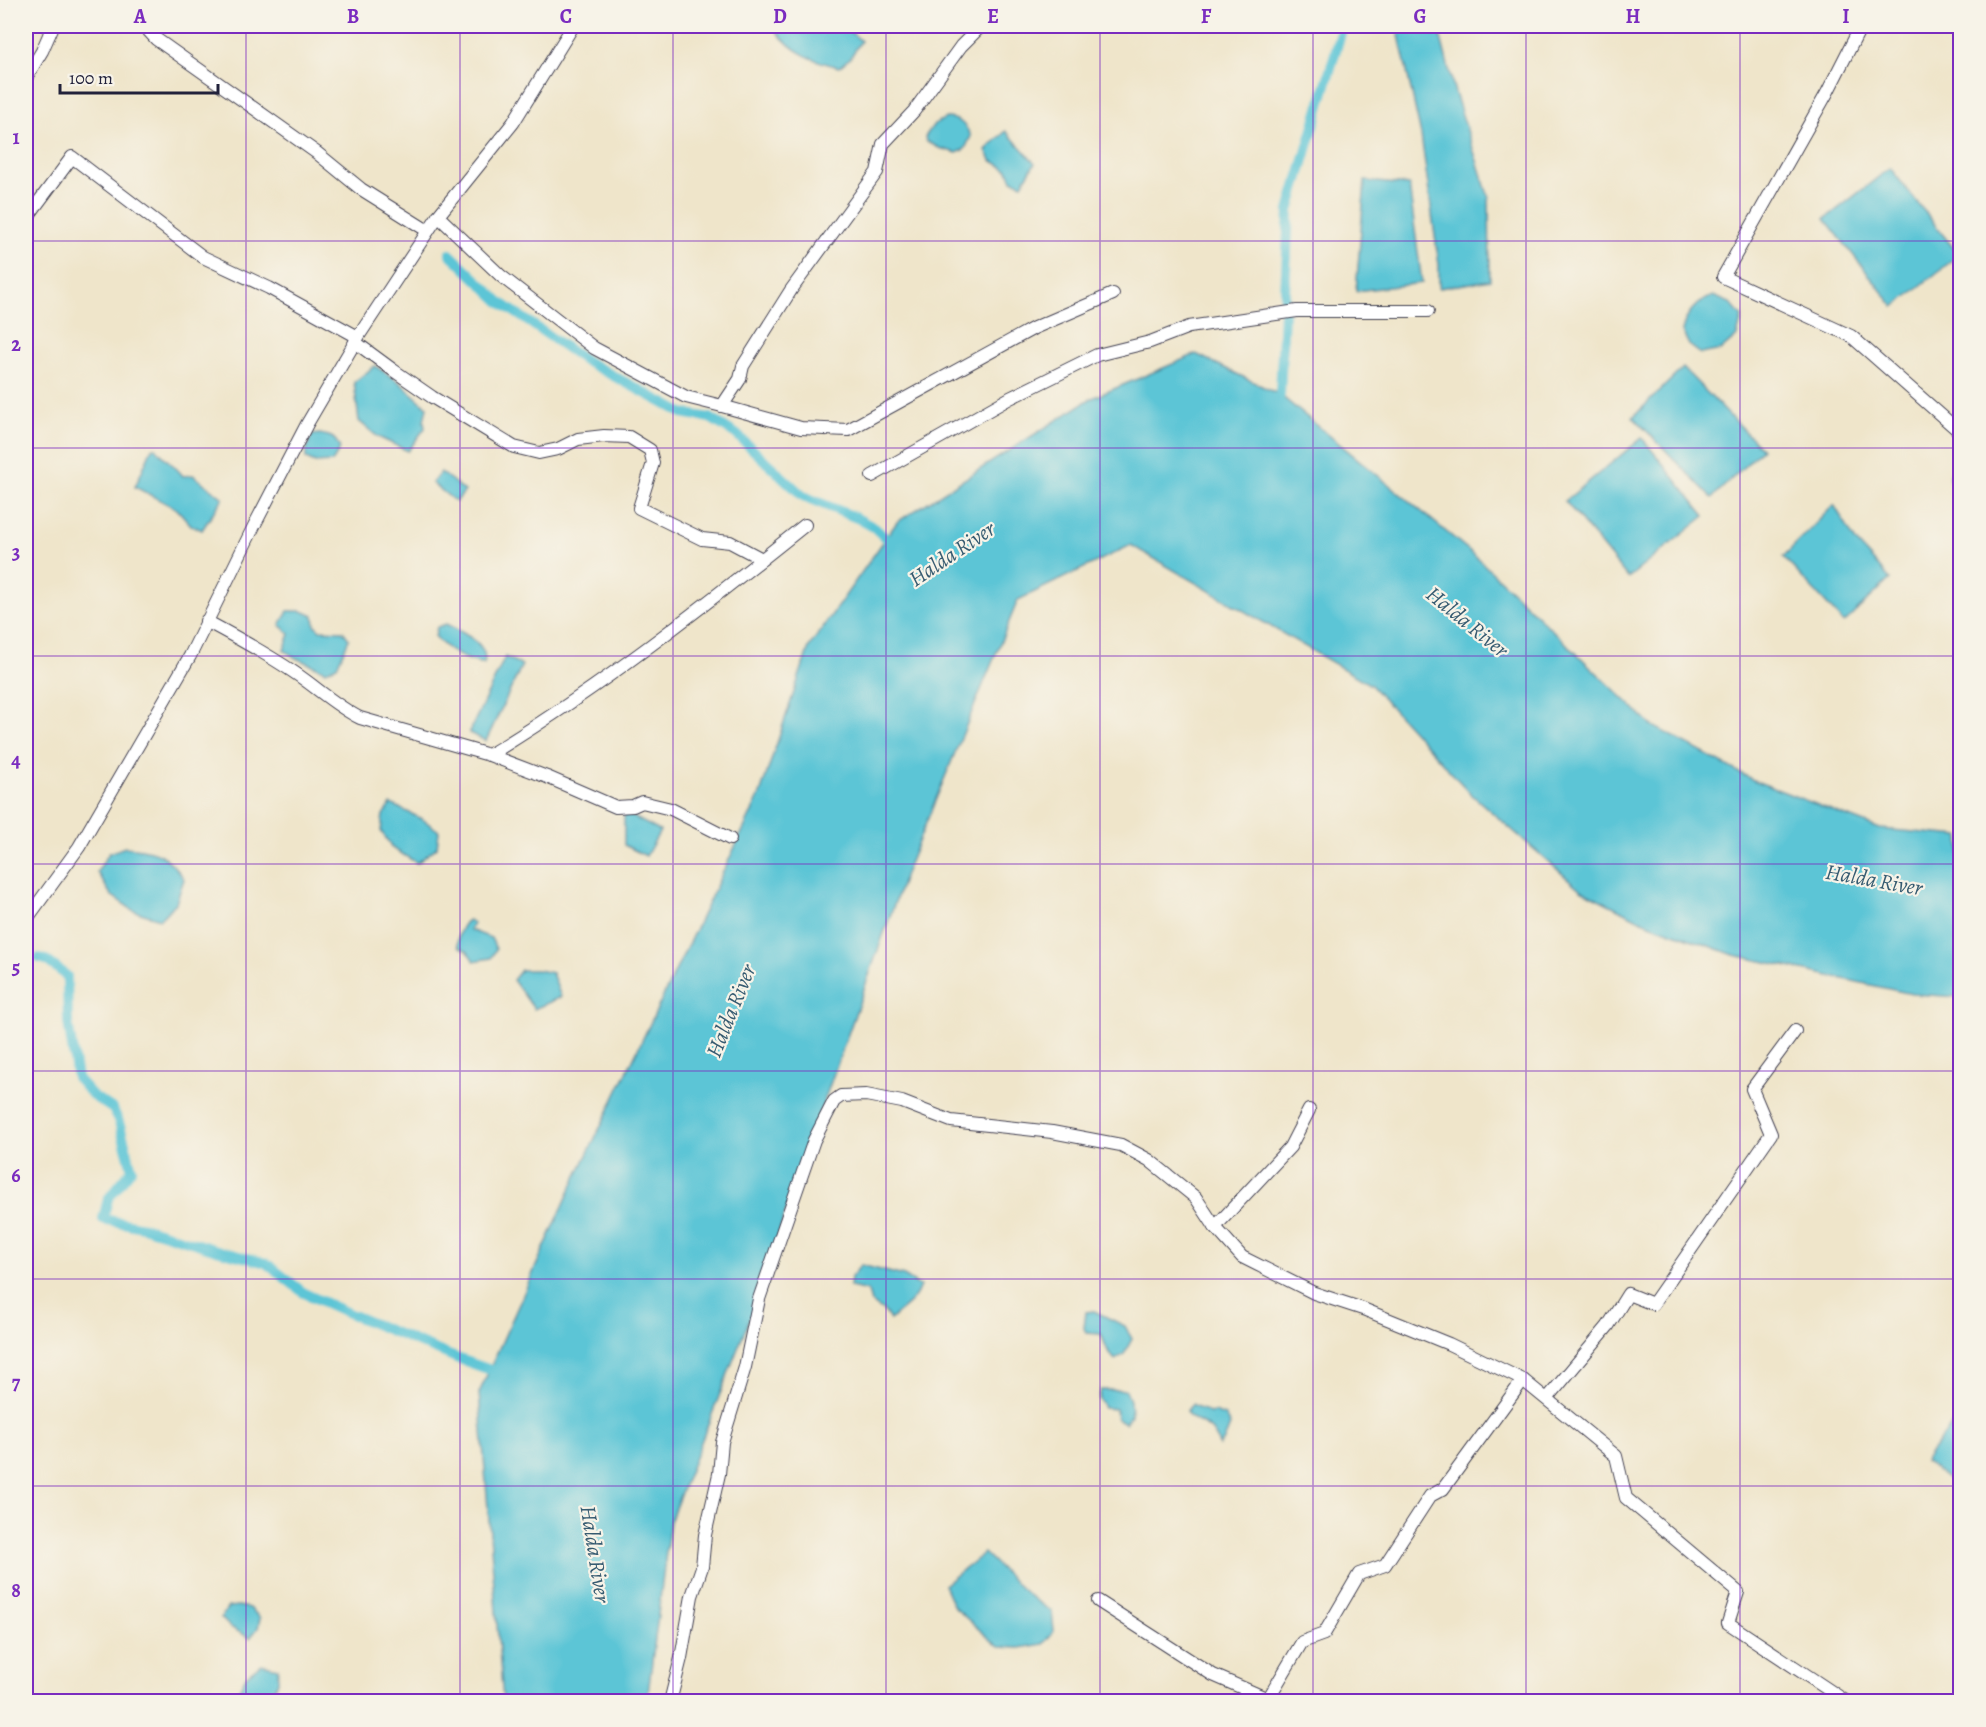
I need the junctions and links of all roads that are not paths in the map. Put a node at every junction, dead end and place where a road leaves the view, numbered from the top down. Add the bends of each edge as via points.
1 (53, 26) edge
2 (144, 26) edge
3 (573, 26) edge
4 (981, 26) edge
5 (1861, 26) edge
6 (26, 78) edge
7 (438, 216) junction
8 (26, 219) edge
9 (428, 231) junction
10 (1113, 294) dead end
11 (1428, 311) dead end
12 (357, 339) junction
13 (722, 406) junction
14 (1960, 432) edge
15 (872, 476) dead end
16 (805, 525) dead end
17 (762, 559) junction
18 (206, 621) junction
19 (489, 755) junction
20 (730, 839) dead end
21 (26, 920) edge
22 (1795, 1031) dead end
23 (1309, 1110) dead end
24 (1215, 1227) junction
25 (1523, 1380) junction
26 (1546, 1399) junction
27 (1098, 1601) dead end
28 (670, 1701) edge
29 (1847, 1701) edge

1 - 6 street
2 - 9 street via 156,39 317,153 361,189
3 - 7 street via 513,123
4 - 13 street via 883,144 877,172 791,290
5 - 14 street via 1723,278 1851,336
7 - 9 street
7 - 13 street via 501,276 594,348 686,397
8 - 12 street via 72,157 203,257 268,288
9 - 12 street
10 - 13 street via 1034,328 848,430 801,428
11 - 15 street via 1297,310 1189,327 1097,355 1010,398
12 - 17 street via 432,397 514,447 539,453 578,439 629,437 650,450 653,463 639,508 702,539 730,542
12 - 18 street via 302,435
16 - 17 street
17 - 19 street via 552,717
18 - 19 street via 262,651 360,718
18 - 21 street via 190,656 79,847
19 - 20 street via 616,807 642,802 671,809
22 - 26 street via 1752,1089 1771,1134 1653,1304 1628,1294 1608,1326
23 - 24 street via 1290,1147
24 - 25 street via 1242,1257 1314,1293 1449,1344
24 - 28 street via 1196,1198 1149,1160 1121,1146 1052,1132 951,1121 902,1102 866,1095 841,1095 834,1101 814,1140 759,1299 745,1367 722,1442 702,1567
25 - 26 street
25 - 27 street via 1443,1489 1430,1496 1385,1565 1359,1575 1324,1634 1302,1642 1268,1699 1213,1675
26 - 29 street via 1616,1456 1626,1498 1738,1592 1728,1623

